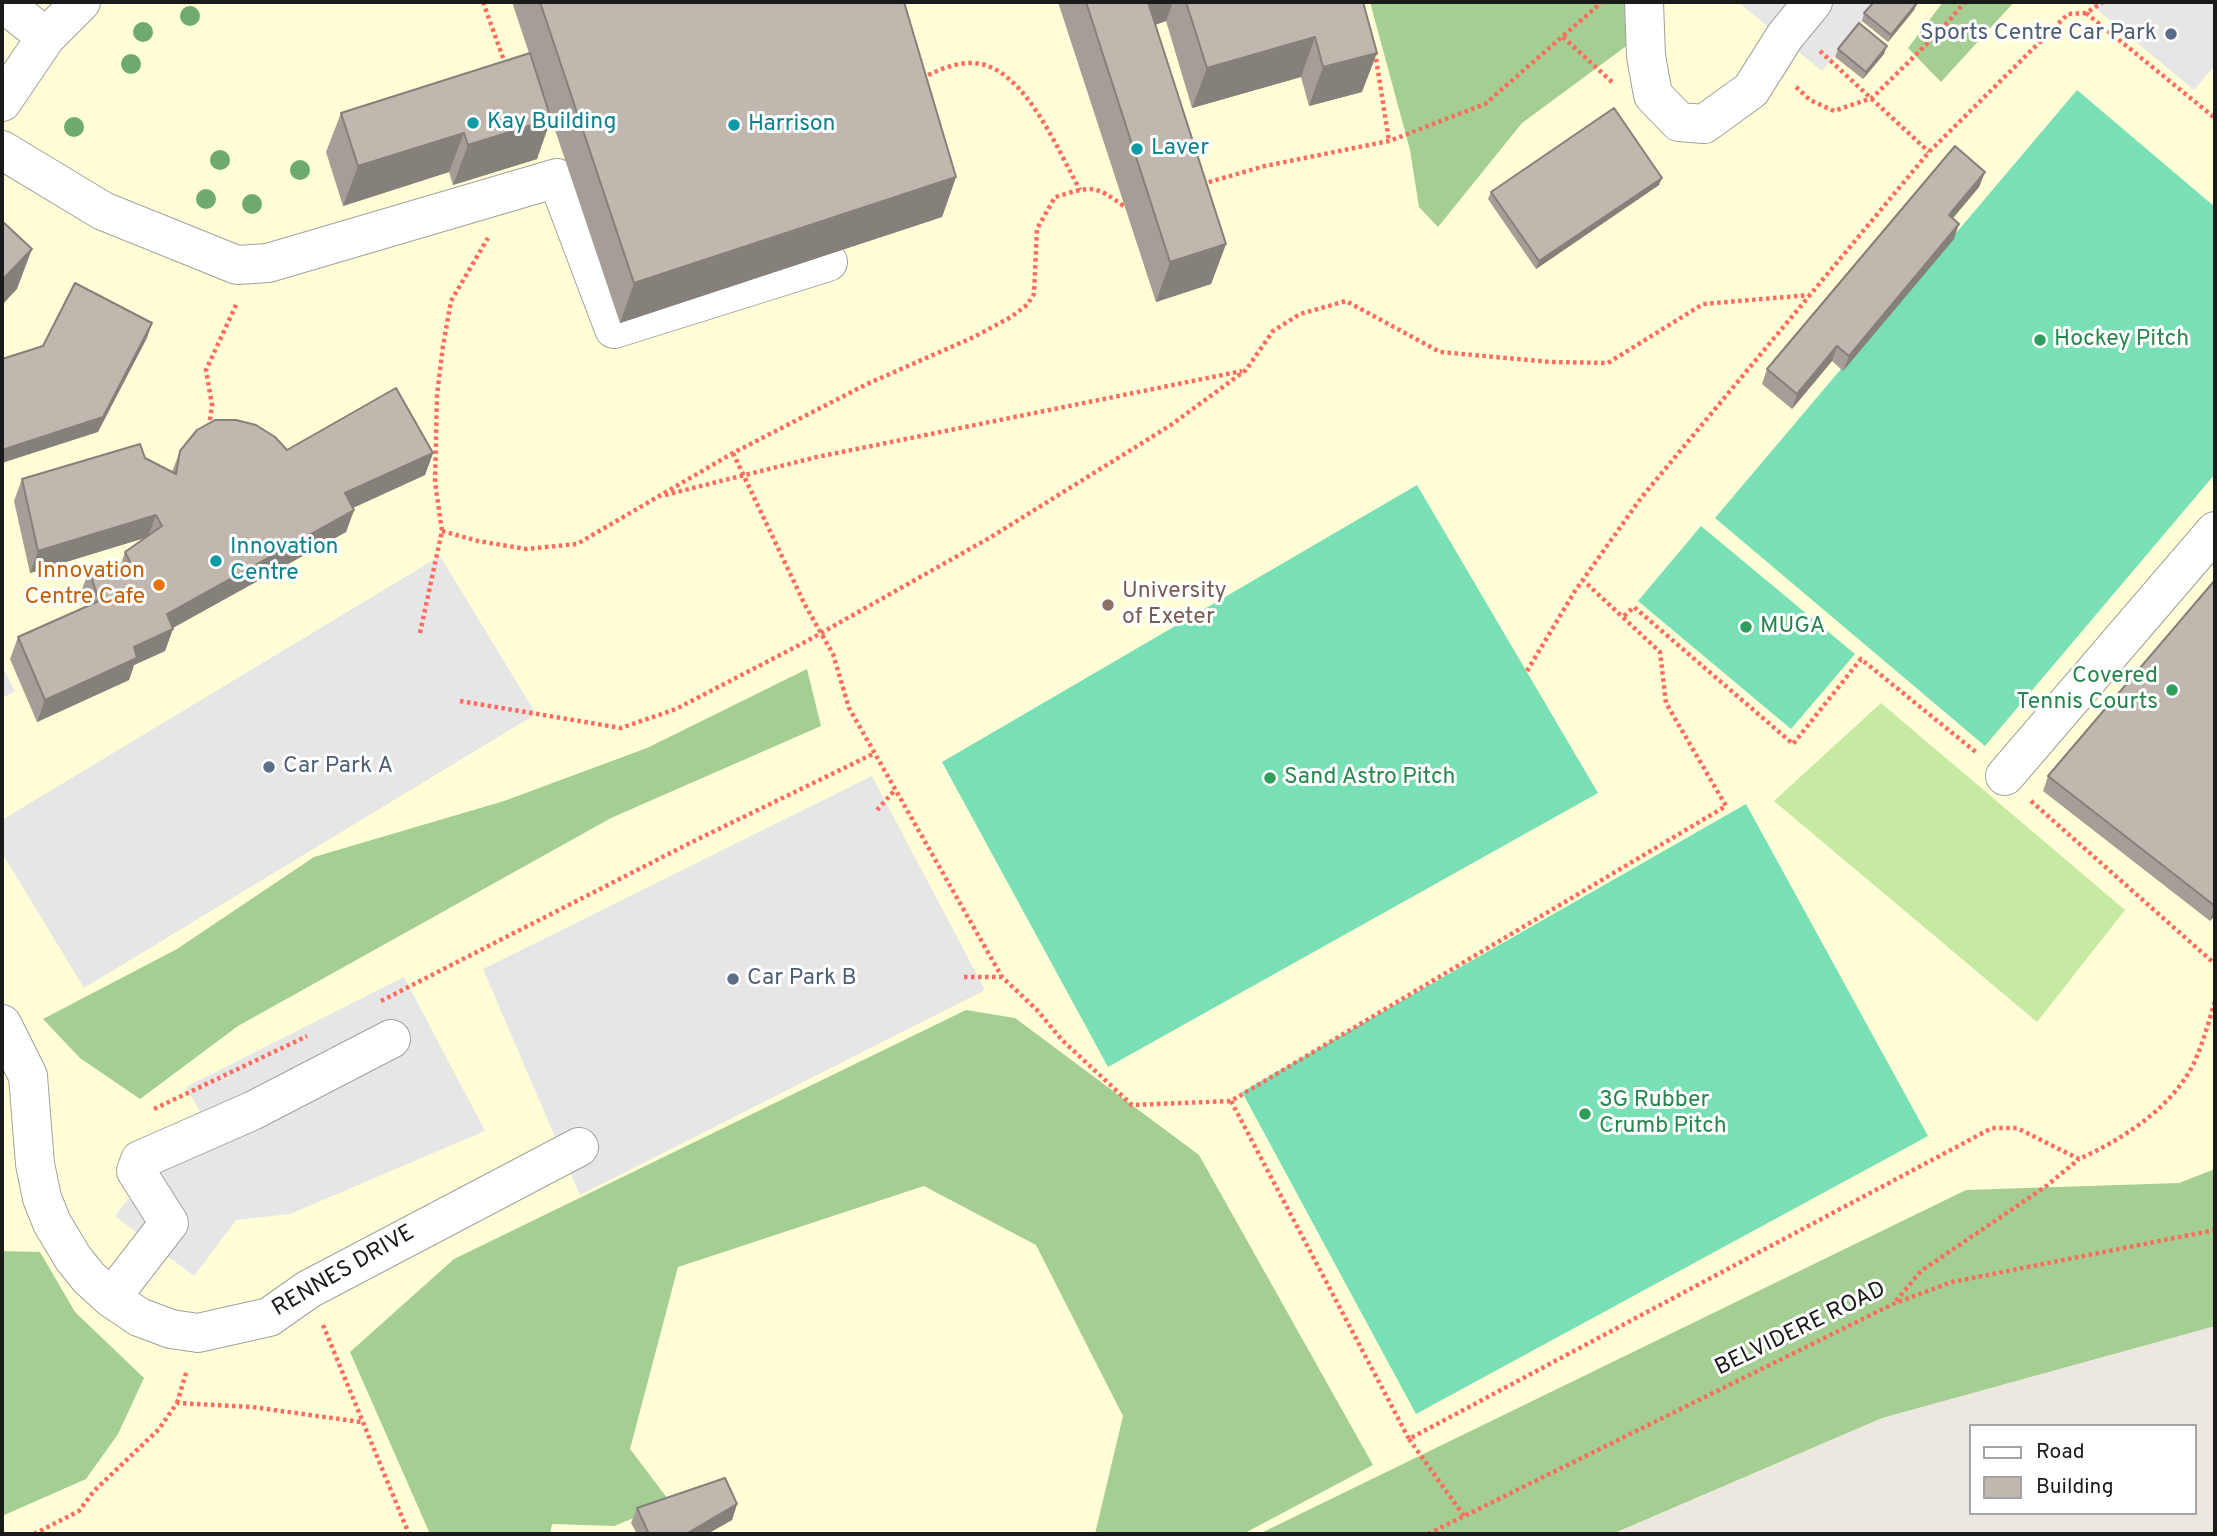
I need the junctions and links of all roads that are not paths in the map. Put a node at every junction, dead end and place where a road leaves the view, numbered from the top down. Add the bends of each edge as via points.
1 (2, 2) edge
2 (81, 2) edge
3 (1644, 2) edge
4 (1803, 14) edge
5 (46, 37) junction
6 (2, 102) edge
7 (2, 150) edge
8 (828, 262) edge
9 (2215, 531) edge
10 (2005, 776) road end
11 (2, 1024) edge
12 (391, 1039) dead end
13 (579, 1147) dead end
14 (111, 1298) junction

1 - 5 street
2 - 5 street
3 - 4 street via 1653,95 1679,122 1704,124 1751,90
5 - 6 street
7 - 8 street via 103,211 237,265 268,262 557,178 614,329
9 - 10 street
11 - 14 street, RENNES DRIVE via 28,1076 42,1198 73,1258
12 - 14 street via 252,1111 140,1160 136,1171 169,1223
13 - 14 street, RENNES DRIVE via 309,1289 269,1317 198,1333 139,1317

